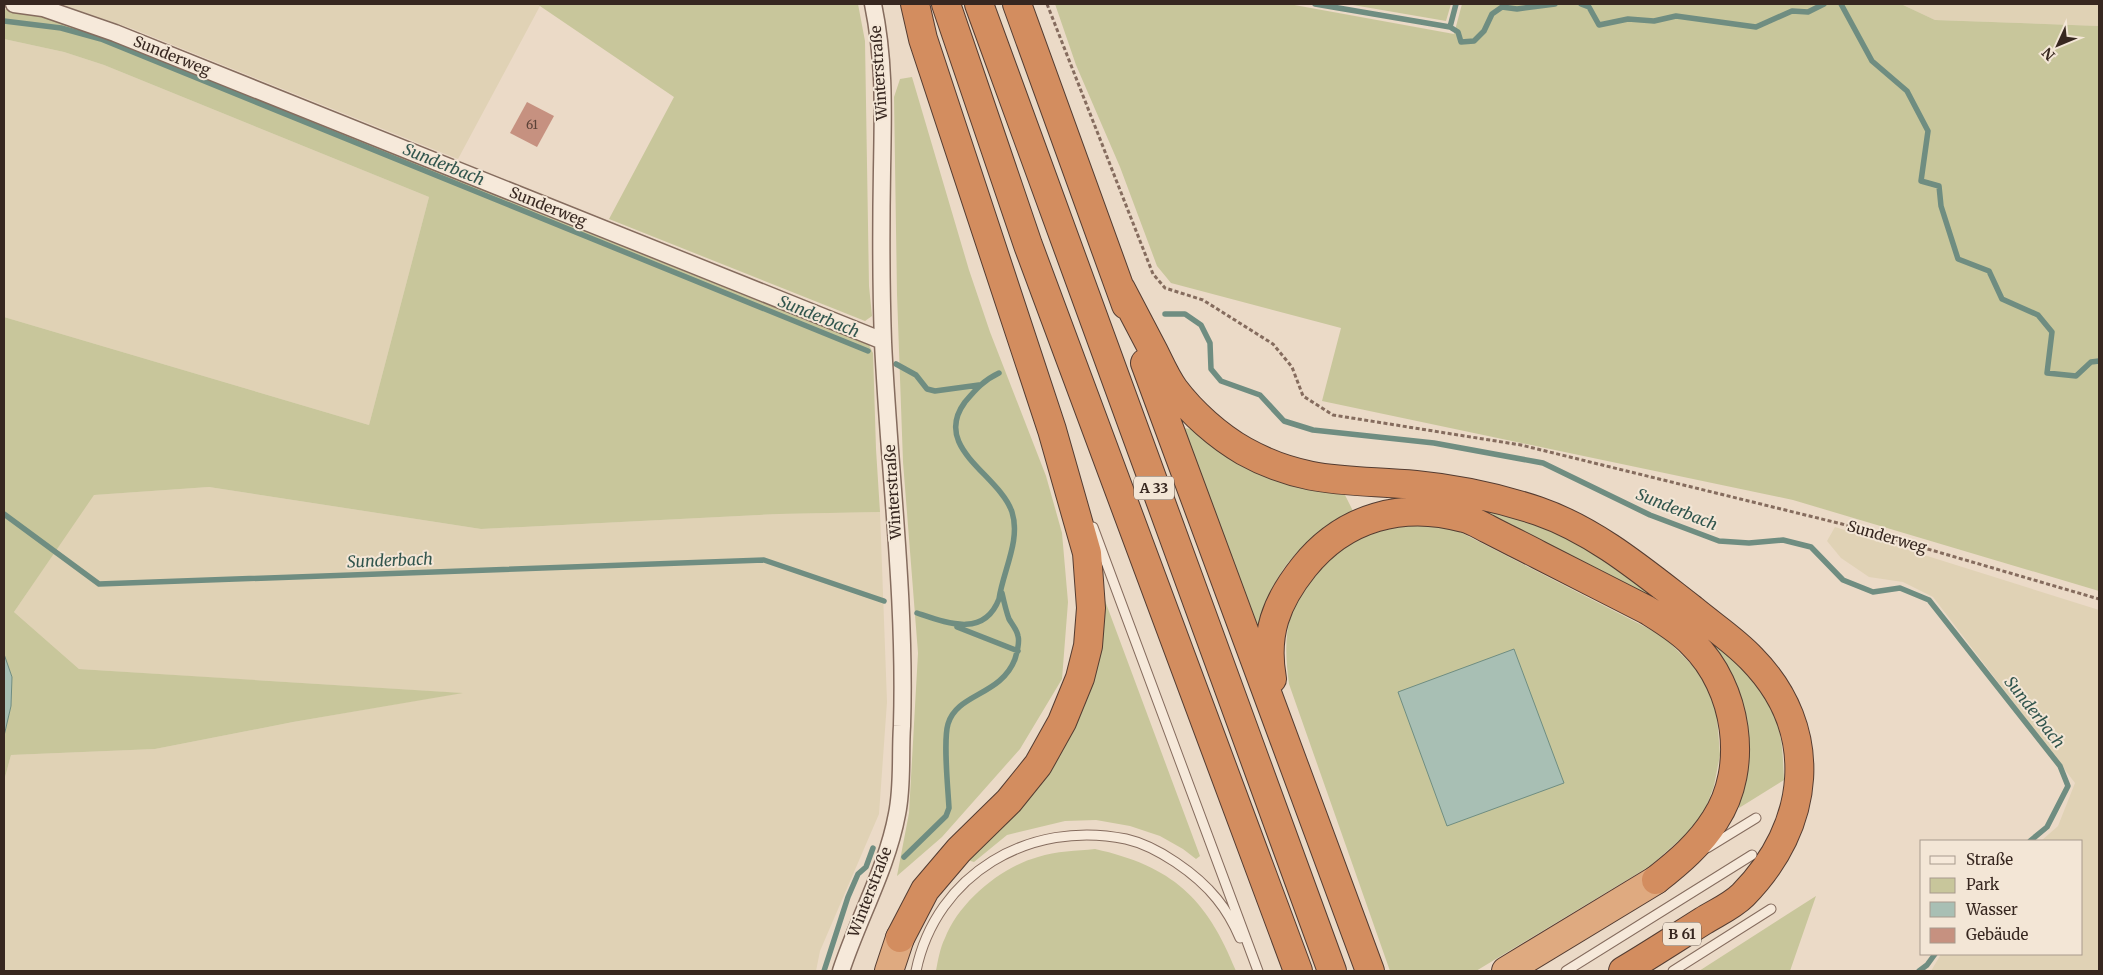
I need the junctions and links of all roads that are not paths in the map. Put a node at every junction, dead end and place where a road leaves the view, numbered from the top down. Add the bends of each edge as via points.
1 (14, 4) edge
2 (873, 4) edge
3 (915, 4) edge
4 (946, 4) edge
5 (979, 4) edge
6 (1017, 4) edge
7 (1121, 289) junction
8 (883, 341) junction
9 (1052, 430) junction
10 (1083, 503) dead end
11 (1090, 522) dead end
12 (1284, 739) junction
13 (1756, 818) dead end
14 (1752, 855) dead end
15 (1656, 880) junction
16 (1771, 908) dead end
17 (841, 971) edge
18 (889, 971) edge
19 (916, 971) edge
20 (1258, 971) edge
21 (1298, 971) edge
22 (1332, 971) edge
23 (1370, 971) edge
24 (1506, 971) edge
25 (1566, 971) edge
26 (1623, 971) edge
27 (1672, 971) edge

1 - 8 street, Sunderweg via 43,8 115,33
2 - 8 street, Winterstraße via 884,94
3 - 9 highway via 923,40
4 - 21 highway, A 33 via 1028,245
5 - 22 highway, A 33
6 - 7 highway
7 - 12 highway via 1153,389
7 - 26 highway, B 61 via 1172,387 1203,421 1242,450 1279,468 1312,478 1420,485 1482,495 1540,512 1592,536 1644,571 1752,658 1774,687 1792,721 1800,769 1796,806 1783,841 1741,897
8 - 17 street, Winterstraße via 901,620 898,813
9 - 10 lane
9 - 18 highway via 1087,553 1091,608 1088,646 1080,678 1062,722 1038,766 925,890 900,938
11 - 20 lane
12 - 15 highway via 1269,664 1269,640 1277,608 1300,571 1346,528 1370,519 1401,511 1465,518 1647,610 1694,644 1725,691 1736,736 1729,793 1703,837 1684,859
12 - 23 highway
13 - 15 lane
14 - 25 lane, B 61
15 - 24 highway
16 - 27 lane
19 - 20 lane via 928,931 962,883 984,866 1010,851 1034,843 1065,837 1097,836 1127,840 1154,850 1184,868 1216,898

